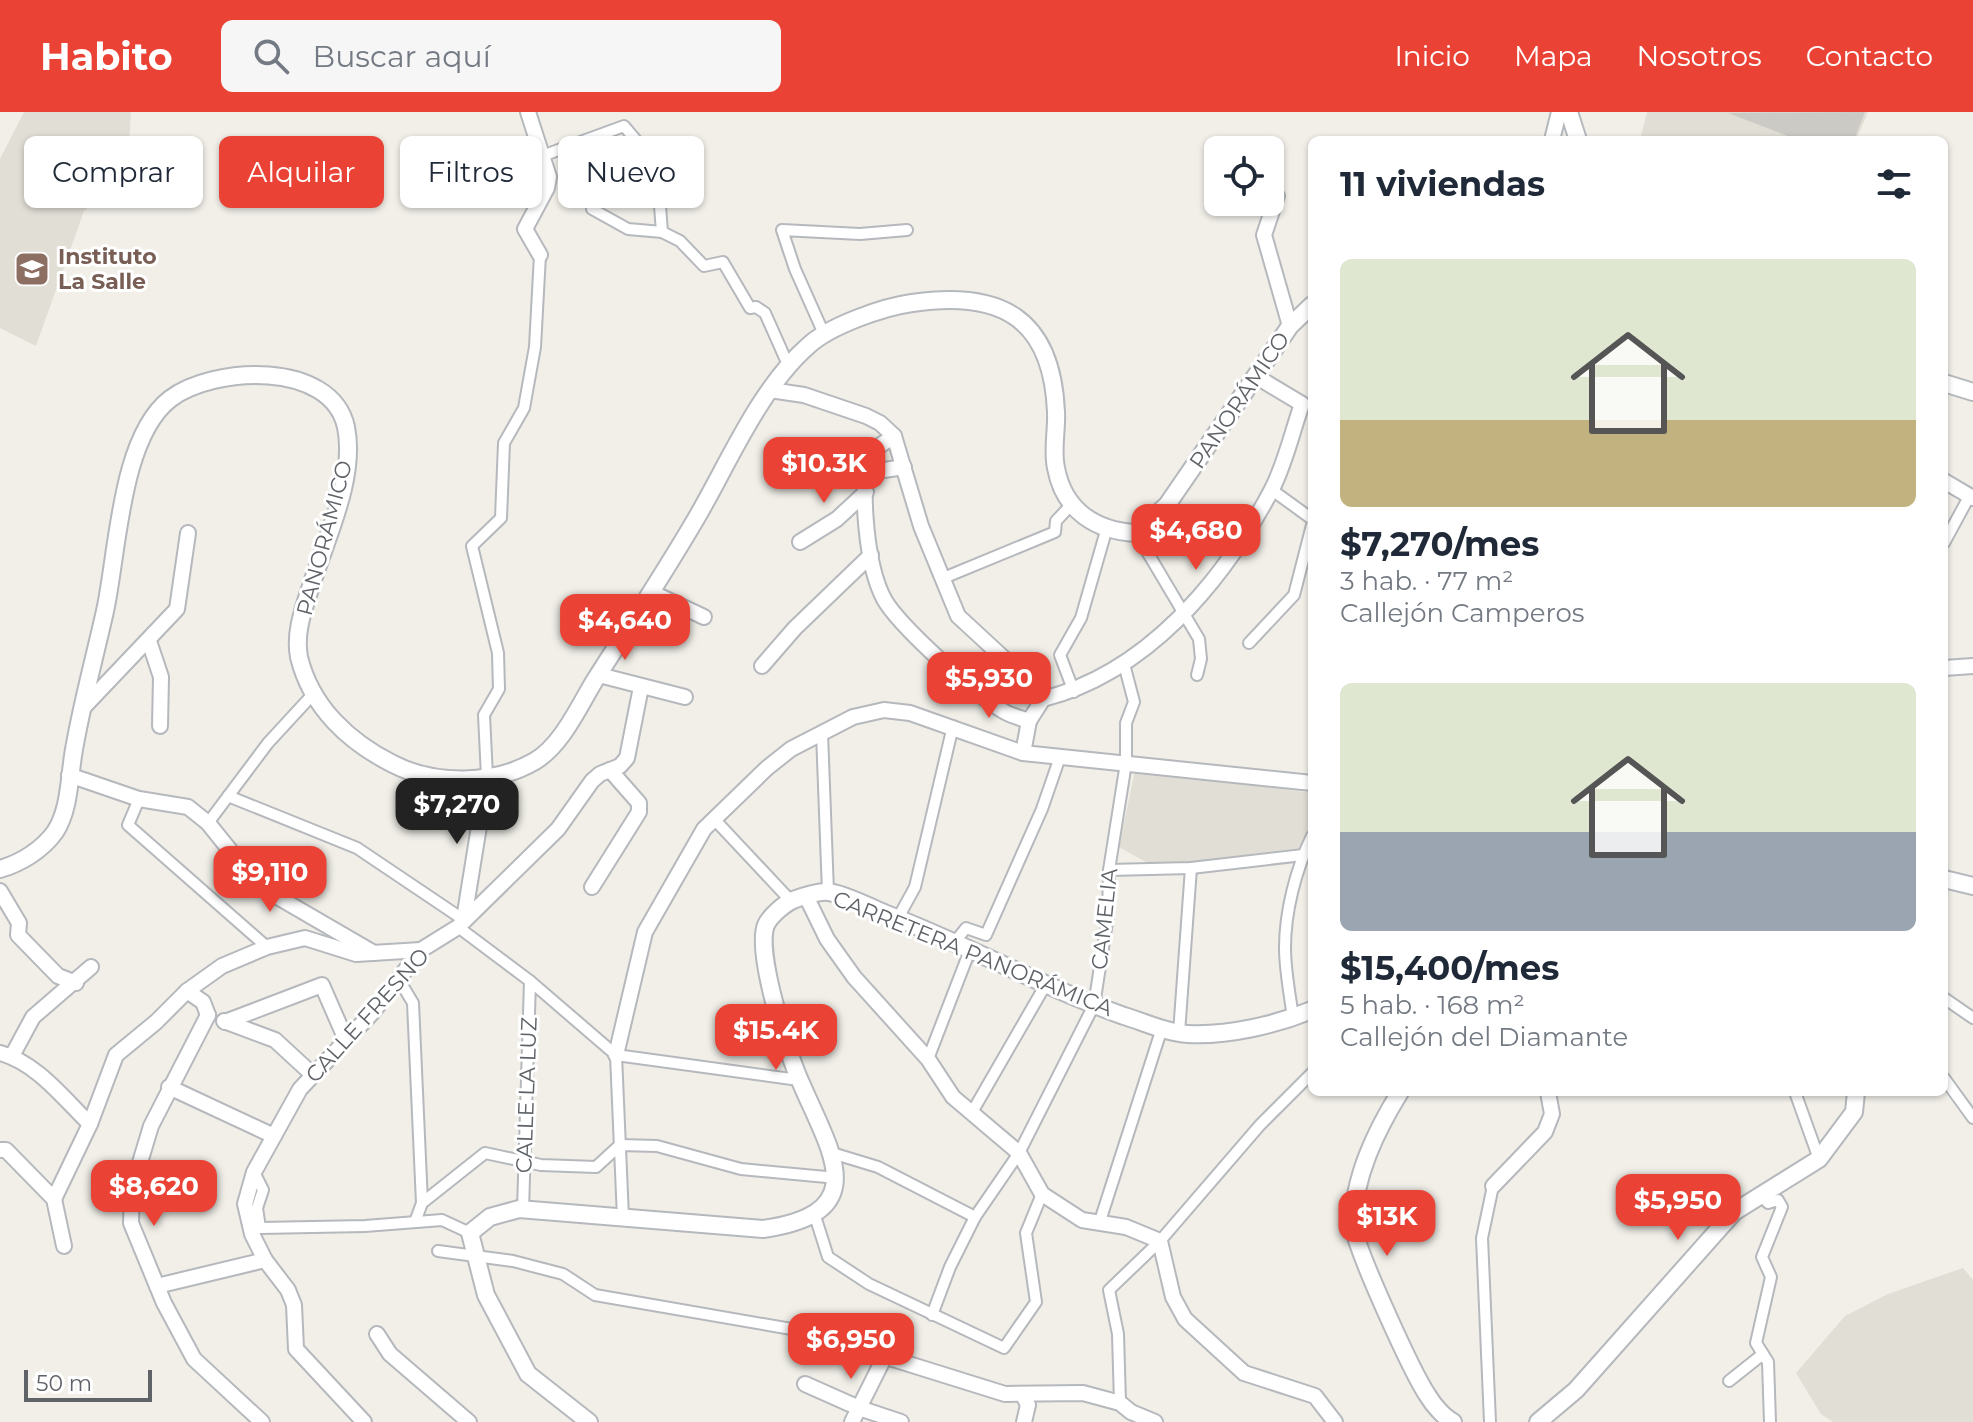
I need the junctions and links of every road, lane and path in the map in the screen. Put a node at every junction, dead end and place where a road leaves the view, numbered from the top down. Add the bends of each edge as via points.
1 (528, 112) edge
2 (1559, 112) edge
3 (1569, 112) edge
4 (536, 136) edge
5 (597, 136) edge
6 (632, 136) edge
7 (1553, 136) edge
8 (1577, 136) edge
9 (558, 150) edge
10 (542, 156) joint
11 (542, 197) edge
12 (536, 208) edge
13 (660, 208) edge
14 (592, 209) dead end
15 (1270, 216) edge
16 (907, 230) dead end
17 (662, 232) junction
18 (540, 255) joint
19 (1308, 309) edge
20 (1290, 326) junction
21 (824, 334) junction
22 (789, 367) junction
23 (1257, 377) junction
24 (1948, 384) edge
25 (770, 390) junction
26 (1973, 392) edge
27 (894, 436) junction
28 (904, 467) junction
29 (864, 473) junction
30 (1948, 483) edge
31 (1272, 490) junction
32 (866, 492) junction
33 (1971, 496) edge
34 (1072, 504) junction
35 (1308, 516) edge
36 (1106, 531) junction
37 (188, 533) dead end
38 (1136, 533) junction
39 (1948, 536) edge
40 (1308, 541) edge
41 (800, 542) dead end
42 (871, 555) junction
43 (941, 579) junction
44 (653, 593) junction
45 (1183, 615) junction
46 (704, 617) dead end
47 (149, 641) junction
48 (1249, 643) dead end
49 (1124, 664) junction
50 (762, 666) dead end
51 (1973, 666) edge
52 (1948, 668) edge
53 (599, 675) junction
54 (1197, 675) dead end
55 (641, 687) junction
56 (315, 692) junction
57 (1074, 692) junction
58 (685, 697) dead end
59 (1043, 699) junction
60 (82, 709) junction
61 (1029, 721) junction
62 (160, 726) dead end
63 (953, 726) junction
64 (822, 733) junction
65 (1023, 753) junction
66 (1060, 757) junction
67 (1126, 763) junction
68 (610, 770) junction
69 (69, 775) junction
70 (487, 777) junction
71 (1308, 783) edge
72 (228, 796) junction
73 (139, 799) junction
74 (715, 820) junction
75 (208, 823) junction
76 (1308, 844) edge
77 (1303, 855) junction
78 (1191, 868) junction
79 (0, 869) edge
80 (1109, 870) junction
81 (1948, 880) edge
82 (1973, 886) edge
83 (592, 887) dead end
84 (0, 891) edge
85 (828, 892) junction
86 (798, 899) junction
87 (898, 918) junction
88 (461, 923) junction
89 (267, 947) junction
90 (962, 947) junction
91 (421, 950) junction
92 (376, 954) junction
93 (91, 967) dead end
94 (398, 978) junction
95 (530, 981) junction
96 (76, 983) junction
97 (1046, 984) junction
98 (187, 991) junction
99 (1948, 1001) edge
100 (1094, 1005) junction
101 (1308, 1012) edge
102 (208, 1015) junction
103 (1293, 1018) junction
104 (1973, 1018) edge
105 (225, 1022) junction
106 (1162, 1028) junction
107 (1179, 1033) junction
108 (346, 1040) junction
109 (6, 1055) edge
110 (616, 1055) junction
111 (928, 1059) junction
112 (313, 1075) junction
113 (1308, 1077) edge
114 (799, 1080) junction
115 (1948, 1084) edge
116 (169, 1087) junction
117 (1398, 1096) edge
118 (1549, 1096) edge
119 (1796, 1096) edge
120 (1856, 1096) edge
121 (971, 1114) junction
122 (1973, 1118) edge
123 (90, 1124) junction
124 (274, 1136) junction
125 (620, 1145) junction
126 (0, 1150) edge
127 (832, 1153) junction
128 (1019, 1153) junction
129 (1819, 1159) junction
130 (523, 1161) junction
131 (254, 1172) junction
132 (837, 1178) junction
133 (1493, 1186) joint
134 (1042, 1194) junction
135 (1760, 1194) junction
136 (54, 1199) junction
137 (422, 1203) junction
138 (523, 1210) junction
139 (815, 1216) junction
140 (975, 1217) junction
141 (623, 1218) junction
142 (1100, 1221) junction
143 (415, 1222) junction
144 (470, 1233) junction
145 (1160, 1241) junction
146 (64, 1246) dead end
147 (438, 1251) dead end
148 (474, 1258) junction
149 (265, 1260) junction
150 (157, 1286) junction
151 (932, 1315) junction
152 (803, 1331) joint
153 (377, 1334) dead end
154 (1763, 1354) junction
155 (884, 1358) junction
156 (1729, 1381) dead end
157 (805, 1384) dead end
158 (1023, 1395) junction
159 (1124, 1412) edge
160 (855, 1415) edge
161 (262, 1422) edge
162 (364, 1422) edge
163 (469, 1422) edge
164 (589, 1422) edge
165 (901, 1422) edge
166 (1024, 1422) edge
167 (1155, 1422) edge
168 (1335, 1422) edge
169 (1453, 1422) edge
170 (1490, 1422) edge
171 (1538, 1422) edge
172 (1770, 1422) edge

1 - 4 street
2 - 7 street
3 - 8 street
5 - 6 street via 624,126
9 - 10 street
10 - 11 street via 549,177
12 - 18 street via 525,229
13 - 17 street
14 - 17 street via 628,229
15 - 20 street via 1264,235
16 - 21 street via 782,230
17 - 22 street via 680,241 704,266 723,262 750,308 765,313
18 - 70 street via 535,347 524,408 504,443 501,518 472,546 498,653 499,689 484,715
19 - 20 street, PANORÁMICO
20 - 23 street, PANORÁMICO
21 - 22 street, PANORÁMICO
21 - 34 street, PANORÁMICO via 910,303 978,301 1010,311 1046,354 1056,415 1056,470
22 - 25 street, PANORÁMICO
23 - 31 street via 1302,404
23 - 38 street, PANORÁMICO via 1167,505
24 - 26 street
25 - 27 street via 804,395 866,416
25 - 44 street, PANORÁMICO
27 - 28 street
27 - 29 street via 869,453
28 - 29 street
28 - 43 street
29 - 32 street
30 - 33 street
31 - 35 street
31 - 45 street via 1206,592
32 - 41 street via 837,519
32 - 42 street
33 - 39 street
34 - 36 street, PANORÁMICO
34 - 43 street via 1056,521 1055,532
36 - 38 street
36 - 57 street via 1081,618 1060,655
37 - 47 street via 177,609
38 - 45 street
40 - 48 street via 1294,595
42 - 50 street
42 - 61 street via 884,599 917,637 1006,713
43 - 59 street via 958,616
44 - 46 street
44 - 53 street, PANORÁMICO
45 - 49 street
45 - 54 street via 1199,639
47 - 60 street
47 - 62 street via 161,677
49 - 57 street
49 - 67 street, CAMELIA via 1134,702 1126,723
51 - 52 street
53 - 55 street
53 - 70 street, PANORÁMICO via 563,732 538,759
55 - 58 street
55 - 68 street, CALLE FRESNO via 627,758
56 - 60 street, PANORÁMICO via 298,651 301,614 344,480 345,420 332,399 308,384 287,377 224,377 194,383 165,402 149,423 135,458
56 - 70 street, PANORÁMICO via 337,728 403,769 436,778
56 - 72 street
57 - 59 street
59 - 61 street
60 - 69 street, PANORÁMICO
61 - 65 street
63 - 64 street via 884,710 853,717
63 - 65 street
63 - 87 street via 915,887
64 - 74 street via 767,768
64 - 85 street
65 - 66 street
66 - 67 street
66 - 90 street via 986,935 966,928
67 - 71 street
67 - 80 street, CAMELIA
68 - 83 street via 639,803 639,812
68 - 88 street, CALLE FRESNO via 592,781 558,829
69 - 73 street
69 - 79 street, PANORÁMICO via 64,813 53,835 33,854
70 - 88 street
72 - 75 street
72 - 88 street via 357,848
73 - 75 street via 188,807
73 - 89 street via 128,825
74 - 86 street
74 - 110 street via 704,829 645,932
75 - 92 street via 269,892
76 - 77 street
77 - 78 street
77 - 103 street via 1285,947
78 - 80 street
78 - 107 street
80 - 100 street, CAMELIA via 1108,916
81 - 82 street
84 - 96 street via 19,923 18,935 58,976
85 - 86 street, CARRETERA PANORÁMICA
85 - 87 street, CARRETERA PANORÁMICA
86 - 111 street via 854,977
86 - 114 street via 766,924 763,950
87 - 90 street, CARRETERA PANORÁMICA
88 - 91 street, CALLE FRESNO
88 - 95 street
89 - 92 street via 305,938 356,954
89 - 98 street via 222,966
90 - 97 street, CARRETERA PANORÁMICA
90 - 111 street
91 - 92 street
91 - 94 street, CALLE FRESNO
93 - 96 street
94 - 108 street, CALLE FRESNO
94 - 137 street via 413,1003
95 - 110 street
95 - 130 street, CALLE LA LUZ
96 - 109 street via 33,1017
97 - 100 street, CARRETERA PANORÁMICA
97 - 121 street
98 - 102 street via 203,1002
98 - 123 street via 116,1055
99 - 104 street
100 - 106 street, CARRETERA PANORÁMICA
100 - 128 street, CAMELIA
101 - 103 street, CARRETERA PANORÁMICA
102 - 105 street
102 - 116 street
103 - 107 street, CARRETERA PANORÁMICA via 1236,1030
105 - 108 street via 322,985
105 - 112 street via 275,1040
106 - 107 street, CARRETERA PANORÁMICA
106 - 142 street
108 - 112 street, CALLE FRESNO
109 - 123 street via 40,1074
110 - 114 street
110 - 125 street
111 - 121 street
112 - 124 street, CALLE FRESNO
113 - 145 street
114 - 127 street
115 - 122 street
116 - 124 street
116 - 150 street via 132,1189 131,1223
117 - 169 street via 1360,1176 1353,1228 1414,1373 1429,1399
118 - 133 street via 1552,1114 1545,1132
119 - 129 street
120 - 129 street via 1854,1112
121 - 128 street
123 - 136 street
124 - 131 street, CALLE FRESNO
125 - 130 street via 596,1167
125 - 132 street via 657,1146 741,1169
125 - 141 street
126 - 136 street via 6,1150
127 - 132 street
127 - 140 street via 878,1167
128 - 134 street
128 - 140 street, CAMELIA
129 - 135 street
130 - 137 street via 485,1153
130 - 138 street, CALLE LA LUZ
131 - 143 street via 263,1190 257,1208 260,1228
131 - 149 street, CALLE FRESNO via 245,1204
132 - 139 street
133 - 170 street via 1482,1238
134 - 142 street via 1082,1220
134 - 151 street via 1026,1233 1036,1302 1004,1348
135 - 154 street via 1782,1207 1762,1257 1771,1277 1756,1343
135 - 171 street via 1734,1212 1576,1390
136 - 146 street
137 - 143 street
138 - 141 street
138 - 144 street via 490,1217
139 - 141 street via 763,1229
139 - 151 street via 828,1257
140 - 151 street, CAMELIA
142 - 145 street
143 - 144 street via 442,1220
144 - 148 street
145 - 159 street via 1109,1290
145 - 168 street via 1173,1297 1185,1319 1244,1373 1315,1396
147 - 148 street
148 - 152 street via 563,1274 595,1295
148 - 164 street via 486,1295 528,1374
149 - 150 street
149 - 162 street, CALLE FRESNO via 294,1305 296,1349
150 - 161 street via 194,1359
152 - 155 street
153 - 163 street via 390,1354
154 - 156 street
154 - 172 street via 1768,1362
155 - 158 street
155 - 160 street
157 - 160 street
158 - 159 street via 1083,1393
158 - 166 street via 1028,1405
159 - 167 street
160 - 165 street

